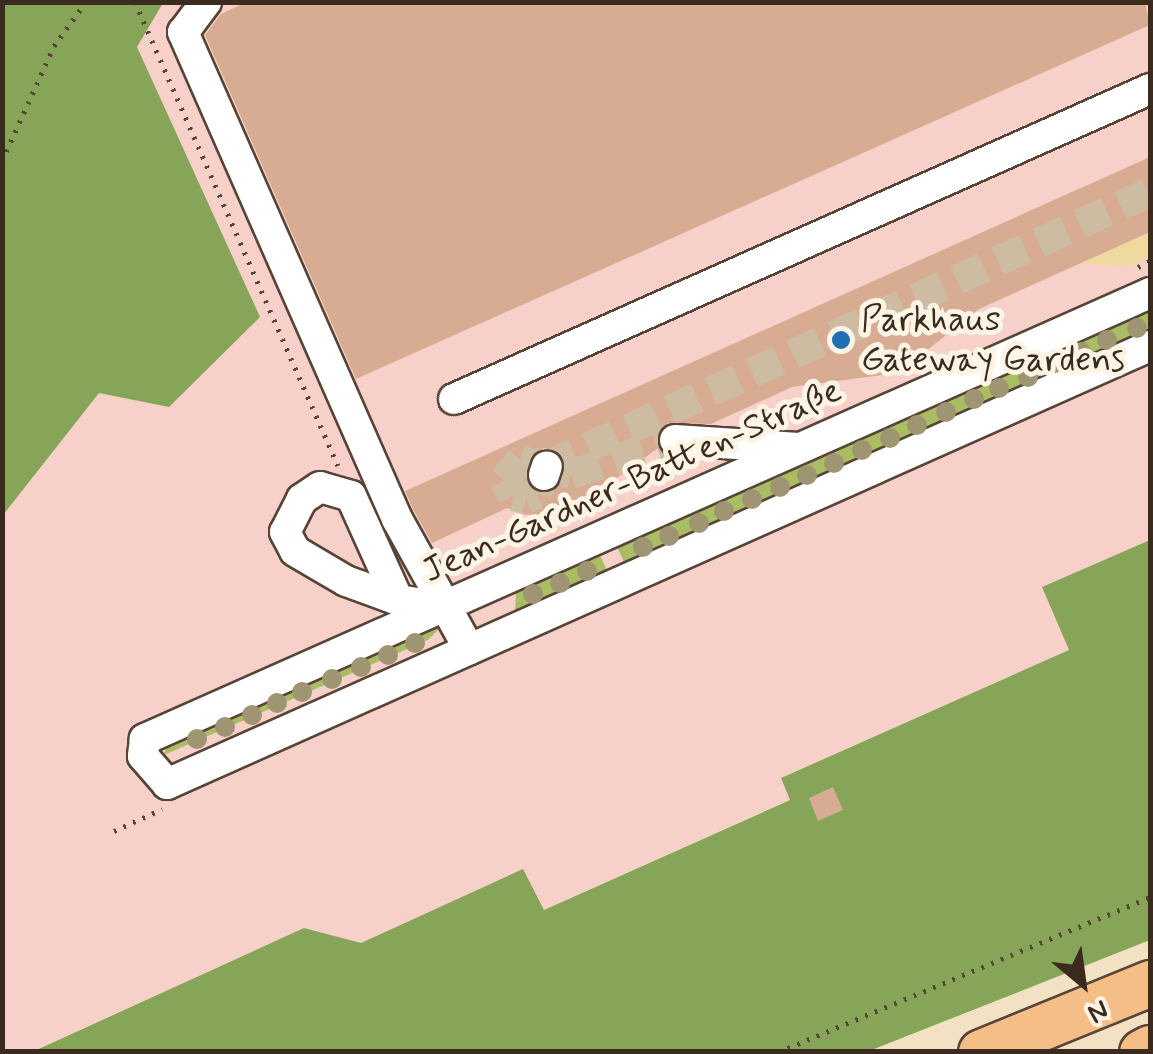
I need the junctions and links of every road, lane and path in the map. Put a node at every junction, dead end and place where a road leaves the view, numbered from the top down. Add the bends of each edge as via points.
1 (86, 2) edge
2 (135, 2) edge
3 (206, 2) edge
4 (1150, 89) edge
5 (2, 161) edge
6 (1150, 293) edge
7 (1150, 346) edge
8 (454, 398) dead end
9 (675, 440) tunnel mouth
10 (799, 448) junction
11 (352, 496) junction
12 (398, 600) junction
13 (442, 607) junction
14 (469, 650) junction
15 (1150, 896) edge
16 (1150, 982) edge
17 (1150, 1048) edge
18 (778, 1052) edge
19 (982, 1052) edge
20 (1142, 1052) edge

1 - 5 path via 54,46
2 - 11 path
3 - 13 street via 183,32
4 - 8 street
6 - 10 street, Jean-Gardner-Batten-Straße
7 - 14 street
9 - 10 street
10 - 13 street, Jean-Gardner-Batten-Straße
11 - 12 street
11 - 12 street via 320,487 302,499 285,532 312,564
12 - 13 street
13 - 14 street
13 - 14 street, Jean-Gardner-Batten-Straße via 145,740 148,767 168,784
15 - 18 path
16 - 19 highway
17 - 20 highway

